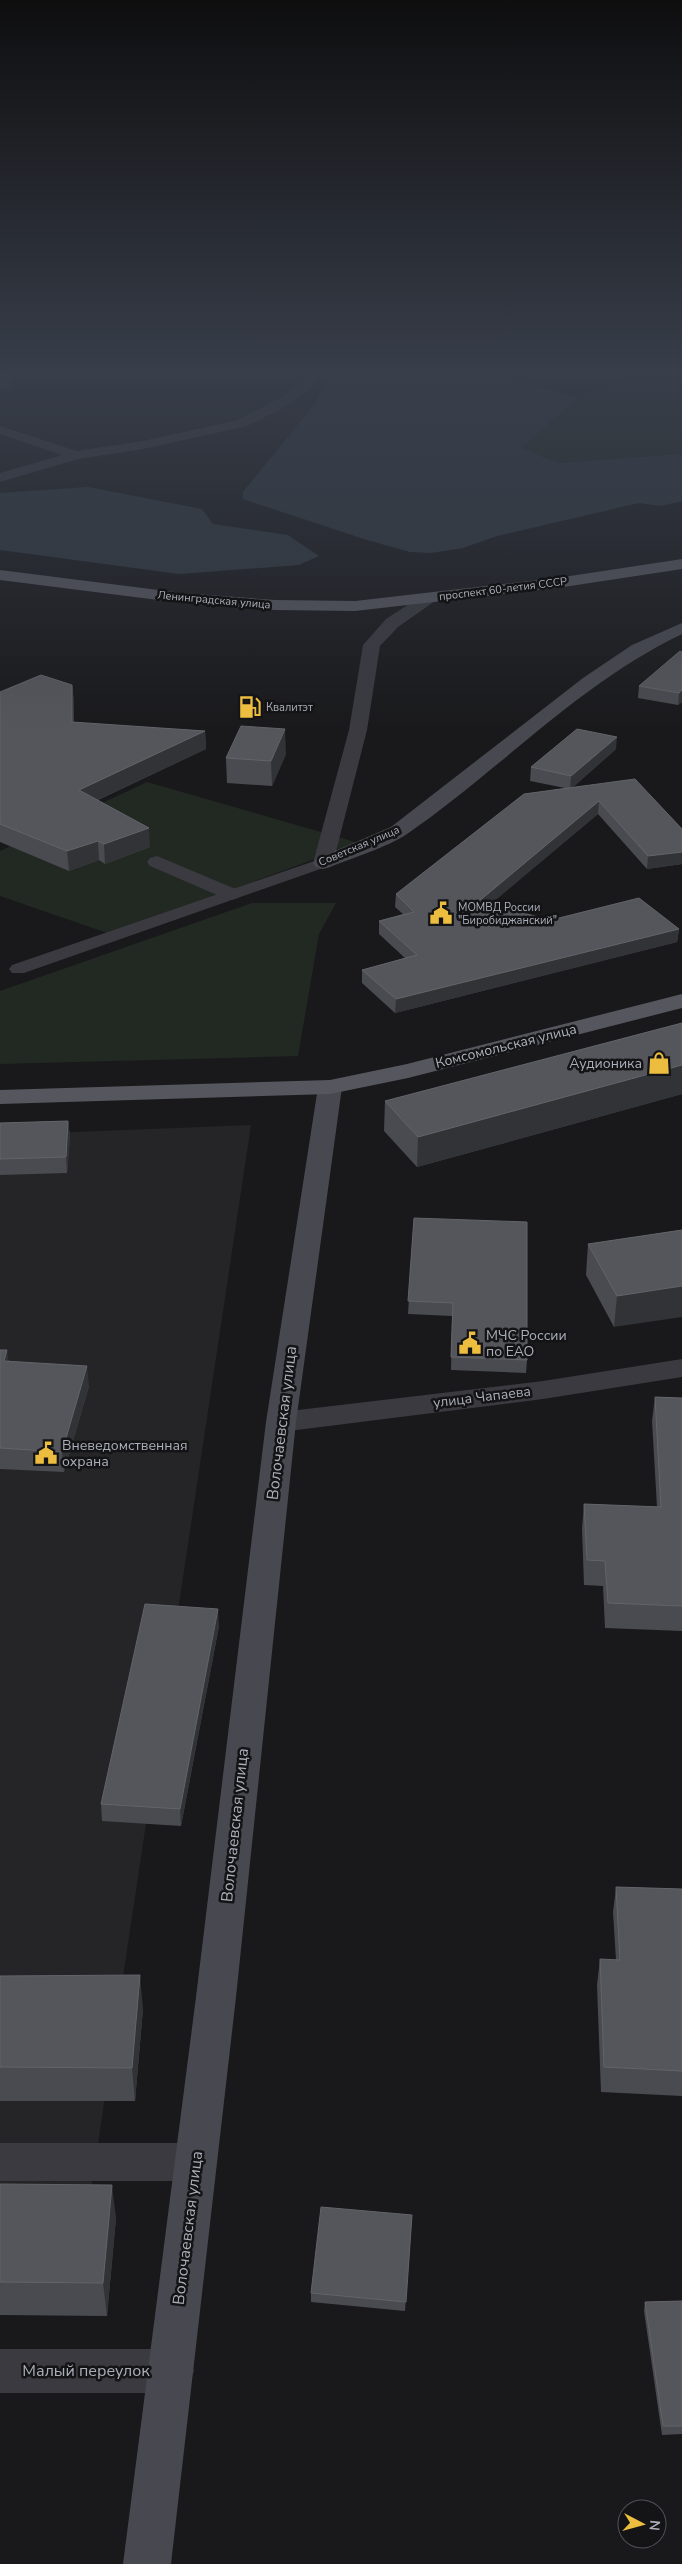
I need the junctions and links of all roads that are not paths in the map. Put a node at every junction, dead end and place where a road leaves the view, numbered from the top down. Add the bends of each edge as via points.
1 (682, 552) edge
2 (682, 564) edge
3 (0, 575) edge
4 (429, 598) junction
5 (682, 628) edge
6 (157, 862) dead end
7 (322, 862) junction
8 (232, 894) junction
9 (18, 969) dead end
10 (682, 1001) edge
11 (330, 1088) junction
12 (0, 1097) edge
13 (682, 1368) edge
14 (281, 1422) junction
15 (0, 2162) edge
16 (196, 2162) junction
17 (0, 2371) edge
18 (171, 2372) junction
19 (147, 2564) edge

1 - 4 main road, проспект 60-летия СССР via 543,572
2 - 4 main road, проспект 60-летия СССР
3 - 4 main road, Ленинградская улица via 182,598 275,605 355,606
4 - 7 street via 392,623 372,645 358,730
5 - 7 main road, Советская улица via 638,649 589,682 398,831
6 - 8 street
7 - 8 lane, Советская улица
8 - 9 lane, Советская улица
10 - 11 main road, Комсомольская улица via 408,1072
11 - 12 main road
11 - 14 main road, Волочаевская улица
13 - 14 street, улица Чапаева via 544,1390
14 - 16 main road, Волочаевская улица
15 - 16 street
16 - 18 main road, Волочаевская улица
17 - 18 street, Малый переулок
18 - 19 main road, Волочаевская улица

